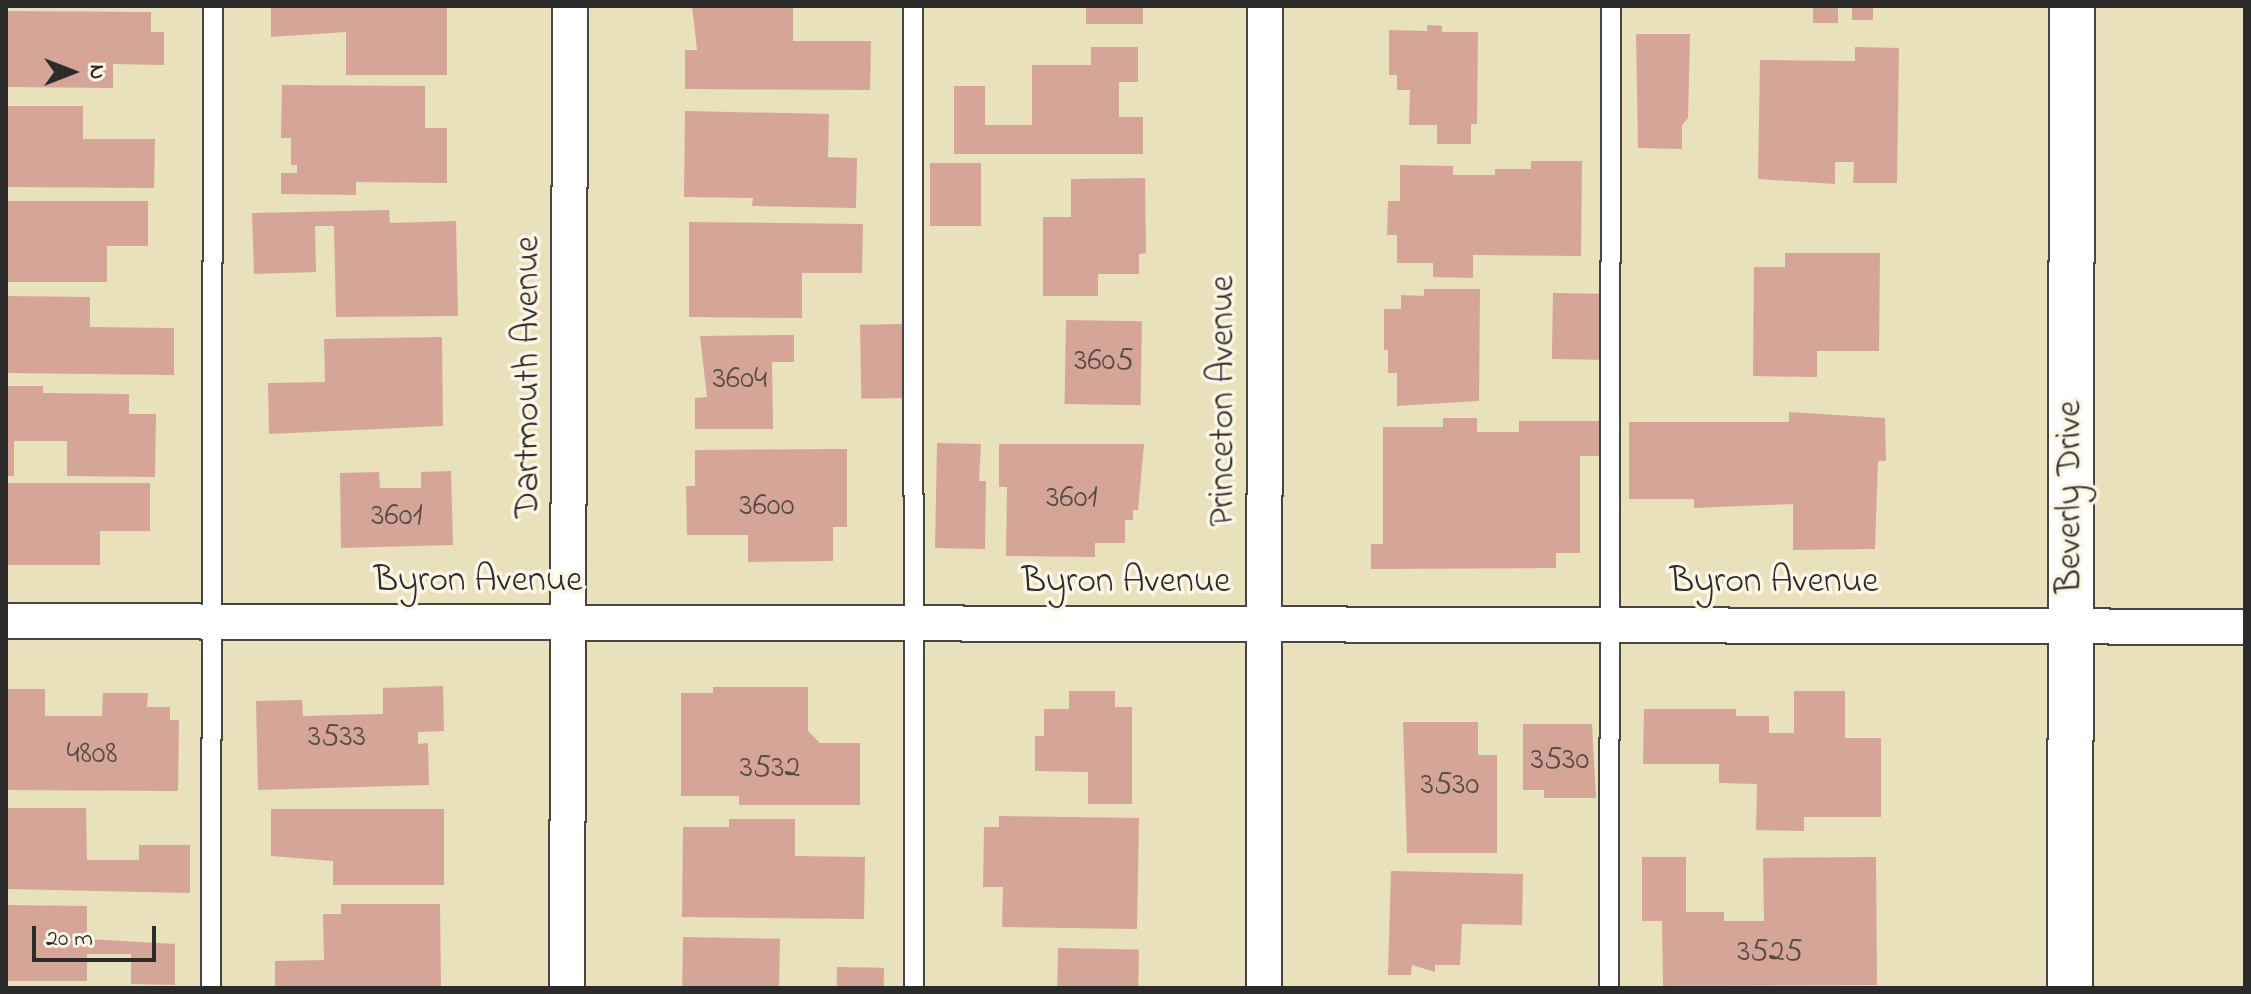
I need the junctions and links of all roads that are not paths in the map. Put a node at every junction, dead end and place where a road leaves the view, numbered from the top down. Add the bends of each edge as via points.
1 (213, 6) edge
2 (570, 6) edge
3 (913, 6) edge
4 (1265, 6) edge
5 (1611, 6) edge
6 (2072, 6) edge
7 (6, 621) edge
8 (212, 622) junction
9 (568, 622) junction
10 (916, 622) junction
11 (1264, 623) junction
12 (1609, 623) junction
13 (2070, 624) junction
14 (2245, 627) edge
15 (211, 988) edge
16 (567, 988) edge
17 (914, 988) edge
18 (1264, 988) edge
19 (1609, 988) edge
20 (2070, 988) edge

1 - 8 lane
2 - 9 street, Dartmouth Avenue
3 - 10 lane
4 - 11 street, Princeton Avenue
5 - 12 lane
6 - 13 street, Beverly Drive
7 - 8 street, Byron Avenue
8 - 9 street, Byron Avenue
8 - 15 lane
9 - 10 street, Byron Avenue
9 - 16 street, Dartmouth Avenue
10 - 11 street, Byron Avenue
10 - 17 lane
11 - 12 street, Byron Avenue
11 - 18 street, Princeton Avenue
12 - 13 street, Byron Avenue
12 - 19 lane
13 - 14 street, Byron Avenue
13 - 20 street, Beverly Drive

